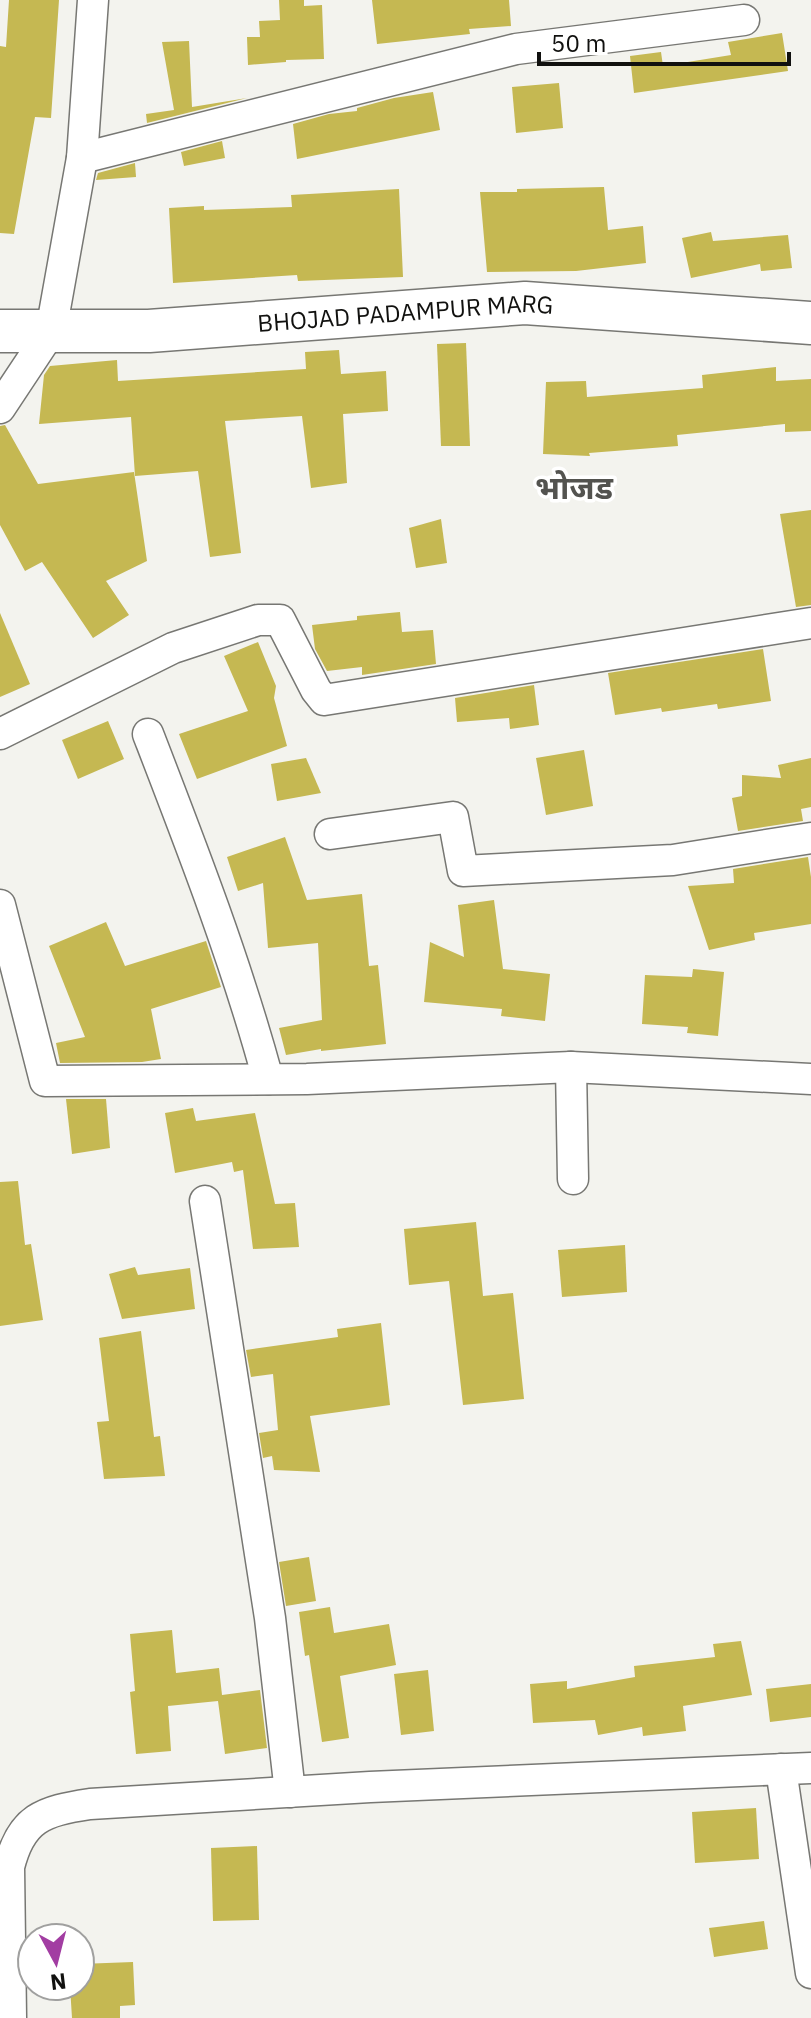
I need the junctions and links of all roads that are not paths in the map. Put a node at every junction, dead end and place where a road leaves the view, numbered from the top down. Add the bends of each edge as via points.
1 (93, 0) edge
2 (744, 20) dead end
3 (82, 158) junction
4 (811, 323) edge
5 (0, 331) edge
6 (51, 331) junction
7 (0, 408) edge
8 (811, 623) edge
9 (0, 734) edge
10 (148, 734) dead end
11 (330, 834) dead end
12 (811, 838) edge
13 (0, 905) edge
14 (571, 1067) junction
15 (268, 1079) junction
16 (811, 1079) edge
17 (573, 1179) dead end
18 (205, 1201) dead end
19 (796, 1768) edge
20 (290, 1792) junction
21 (811, 1973) edge
22 (11, 2018) edge

1 - 3 street
2 - 3 street via 516,49
3 - 6 street
4 - 6 street, BHOJAD PADAMPUR MARG via 525,303 149,331
5 - 6 street, BHOJAD PADAMPUR MARG
6 - 7 street
8 - 9 street via 324,700 280,620 258,620 173,648
10 - 15 street via 247,999
11 - 12 street via 453,817 463,871 673,860
13 - 15 street via 45,1081
14 - 15 street
14 - 16 street
14 - 17 street
18 - 20 street via 268,1603
19 - 20 street
19 - 21 street
20 - 22 street via 90,1804 53,1810 26,1826 14,1844 9,1867

